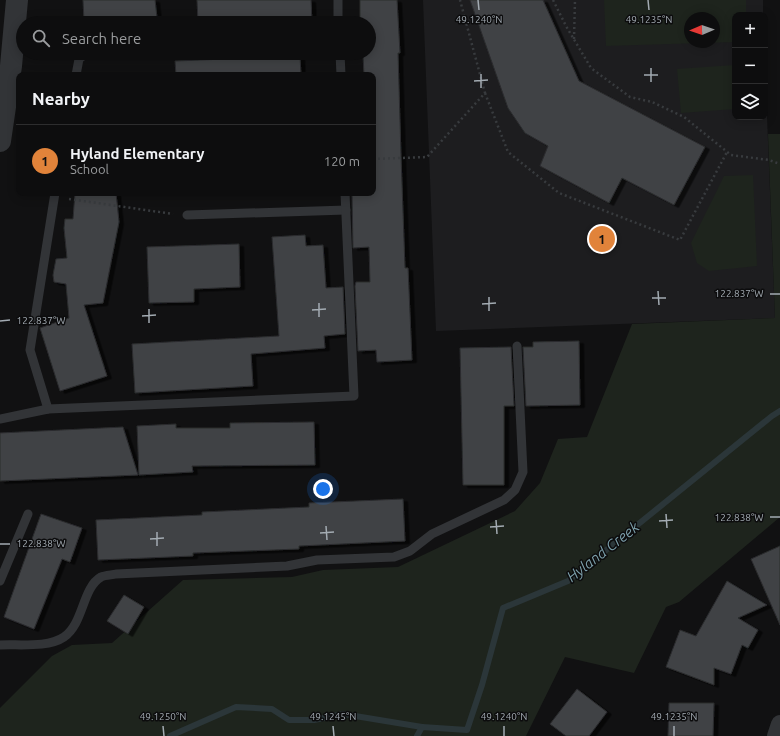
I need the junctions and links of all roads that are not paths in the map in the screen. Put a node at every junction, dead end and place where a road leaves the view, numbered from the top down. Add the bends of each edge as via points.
1 (17, 0) edge
2 (338, 0) edge
3 (338, 16) edge
4 (79, 60) edge
5 (340, 60) edge
6 (77, 72) edge
7 (341, 72) edge
8 (0, 141) edge
9 (55, 196) edge
10 (345, 196) edge
11 (346, 210) junction
12 (187, 215) road end
13 (517, 346) dead end
14 (48, 410) junction
15 (0, 419) edge
16 (28, 514) dead end
17 (0, 581) edge
18 (0, 645) edge
19 (780, 724) edge
20 (776, 736) edge

1 - 8 street
2 - 3 lane
4 - 6 lane
5 - 7 lane
9 - 14 lane via 30,350
10 - 11 lane
11 - 12 lane
11 - 14 lane via 354,396
13 - 18 lane via 523,472 515,490 504,500 432,534 410,551 394,557 317,560 287,566 116,574 101,577 91,589 76,624 64,637 48,642
14 - 15 lane
16 - 17 lane
19 - 20 street

